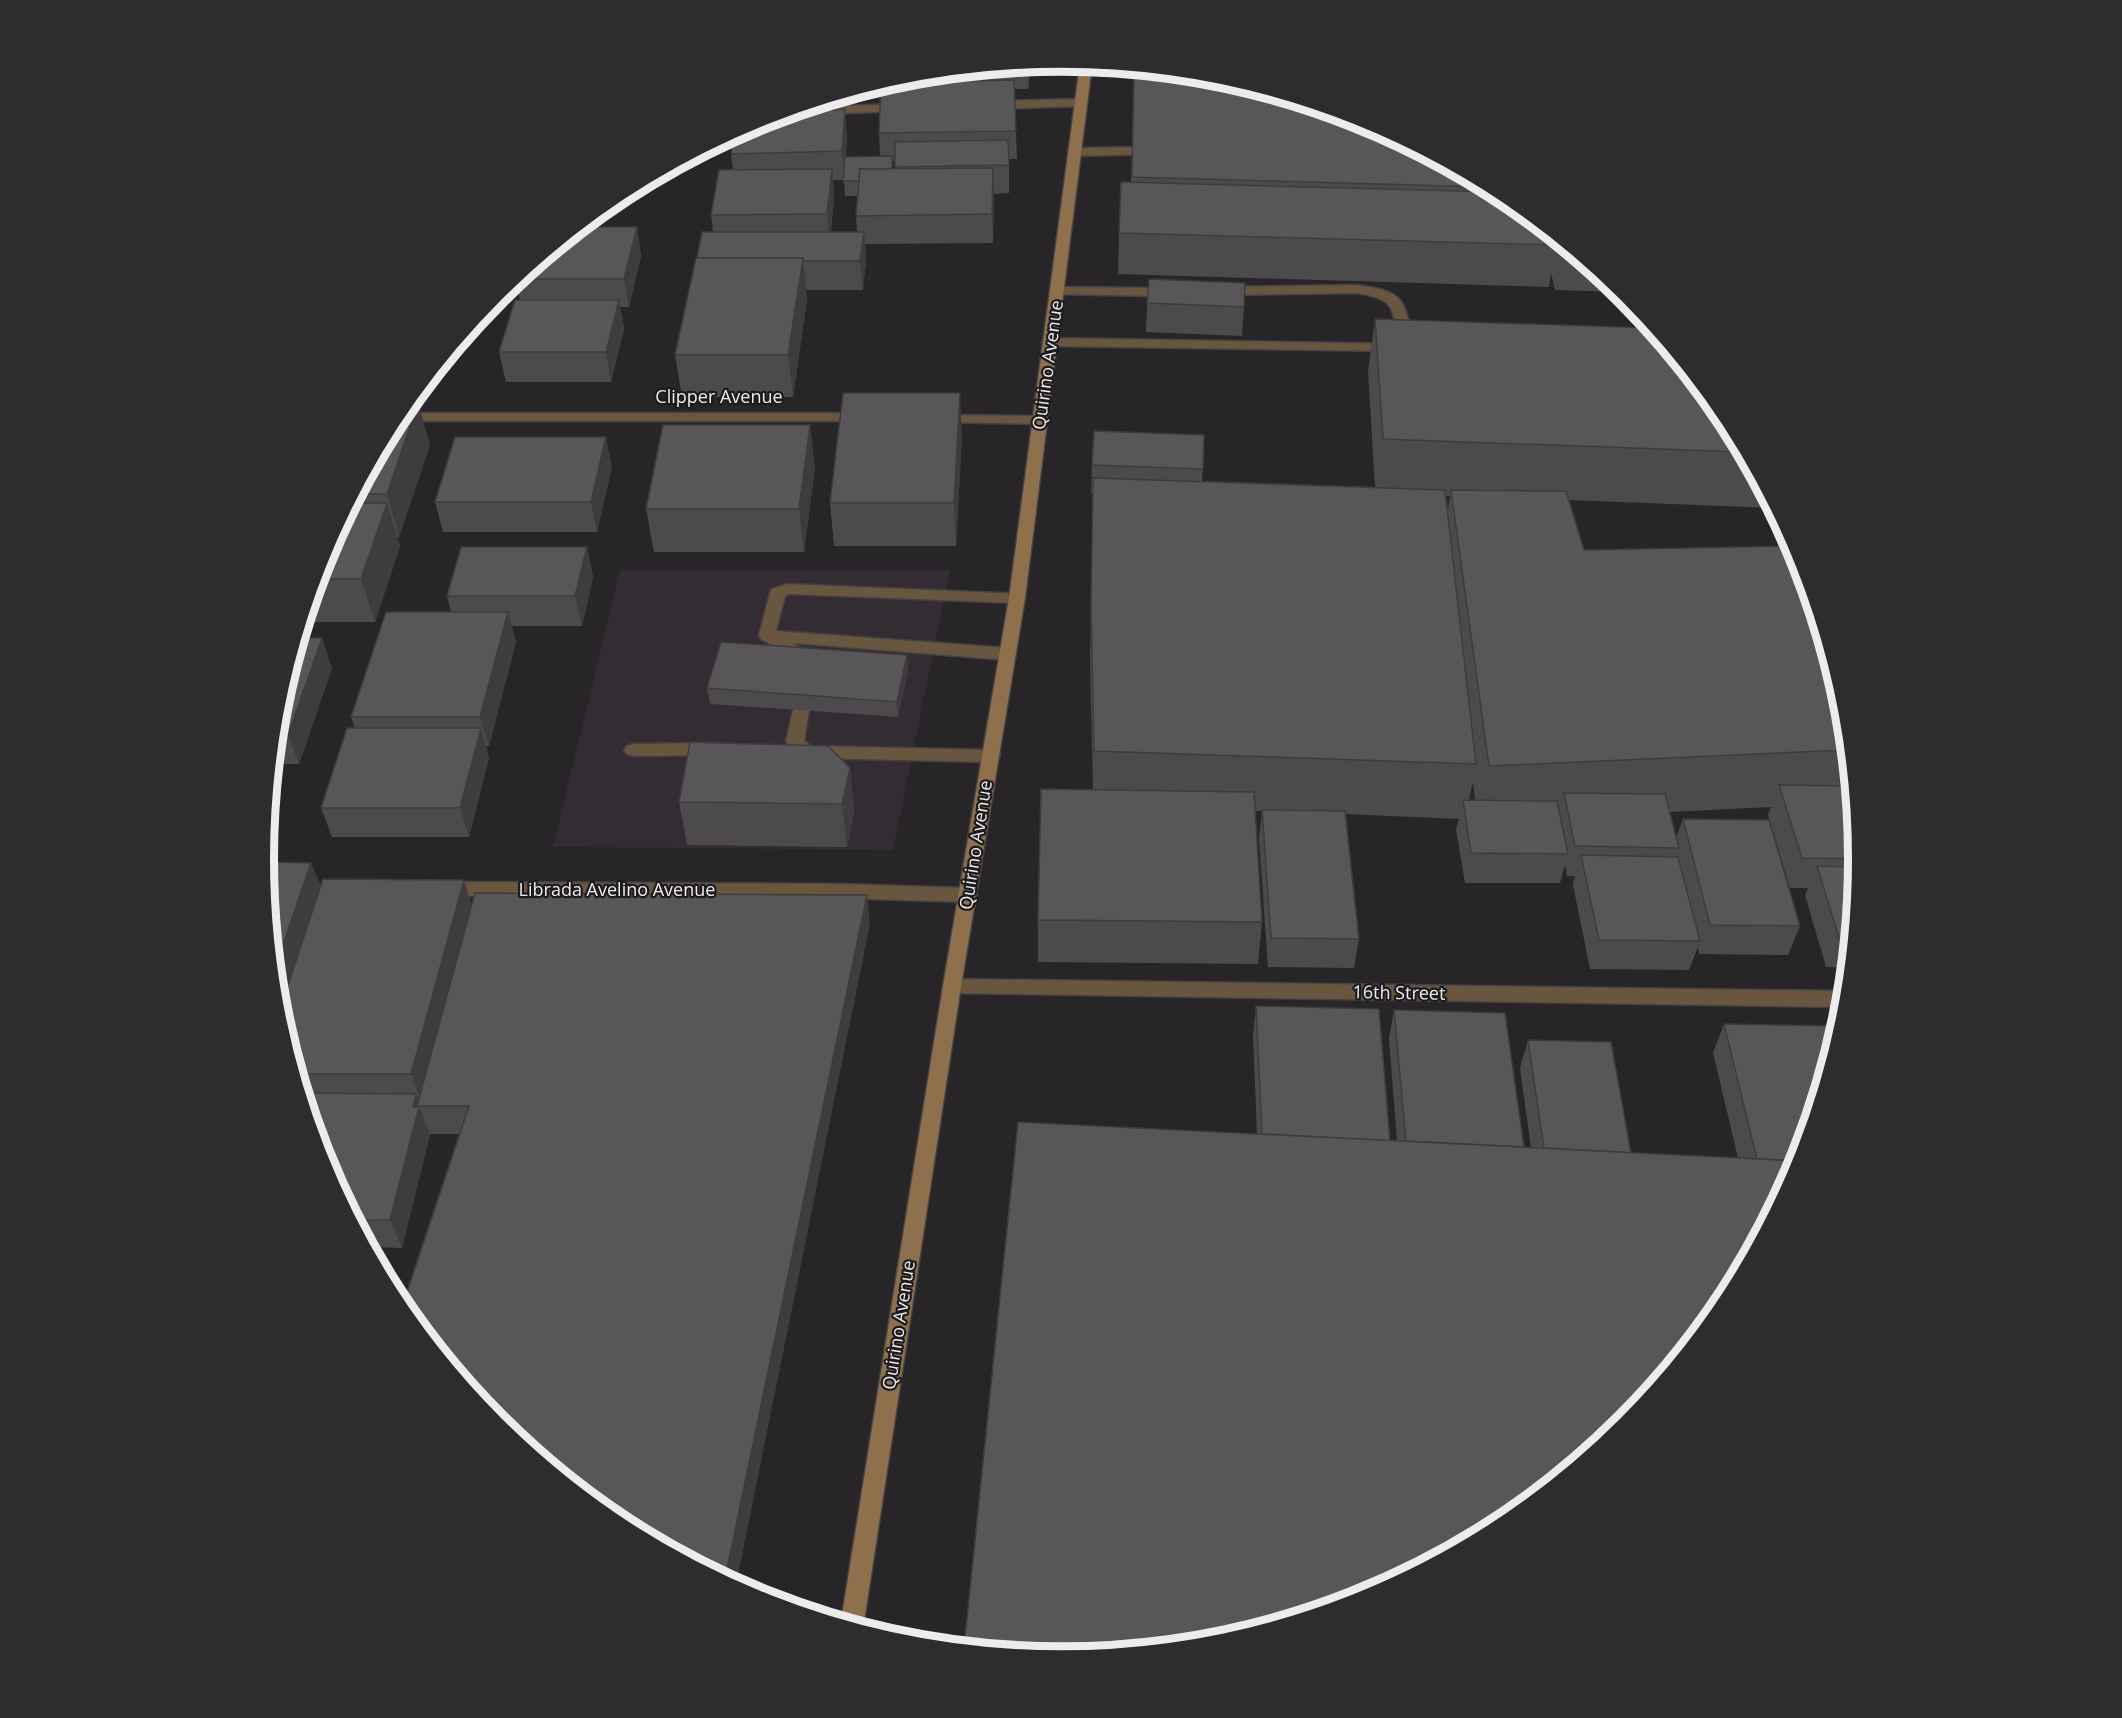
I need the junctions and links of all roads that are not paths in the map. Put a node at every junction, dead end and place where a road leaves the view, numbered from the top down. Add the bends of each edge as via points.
1 (1085, 73) edge
2 (1081, 103) junction
3 (979, 106) edge
4 (921, 107) edge
5 (821, 110) edge
6 (1169, 151) edge
7 (1075, 152) junction
8 (1058, 291) junction
9 (1208, 291) edge
10 (1162, 308) edge
11 (1049, 342) junction
12 (411, 417) edge
13 (880, 418) edge
14 (926, 418) edge
15 (1040, 420) junction
16 (1017, 598) junction
17 (767, 635) junction
18 (1008, 654) junction
19 (808, 664) edge
20 (801, 710) edge
21 (799, 748) junction
22 (728, 749) edge
23 (775, 749) edge
24 (633, 750) dead end
25 (991, 756) junction
26 (422, 889) edge
27 (968, 895) junction
28 (952, 986) junction
29 (1835, 999) edge
30 (853, 1618) edge

1 - 2 main road, Quirino Avenue
2 - 3 street
2 - 7 main road, Quirino Avenue
4 - 5 street
6 - 7 street
7 - 8 main road, Quirino Avenue
8 - 10 street via 1168,292
8 - 11 main road, Quirino Avenue
9 - 11 street via 1357,289 1383,293 1397,303 1414,347 1162,339
11 - 15 main road, Quirino Avenue
12 - 13 street, Clipper Avenue
14 - 15 street
15 - 16 main road, Quirino Avenue
16 - 17 street via 787,589 778,593
16 - 18 main road, Quirino Avenue
17 - 18 street
17 - 19 street via 794,650
18 - 25 main road, Quirino Avenue
20 - 21 street via 795,741
21 - 23 street
21 - 25 street via 809,752
22 - 24 street
25 - 27 main road, Quirino Avenue
26 - 27 street, Librada Avelino Avenue
27 - 28 main road, Quirino Avenue
28 - 29 street, 16th Street
28 - 30 main road, Quirino Avenue

